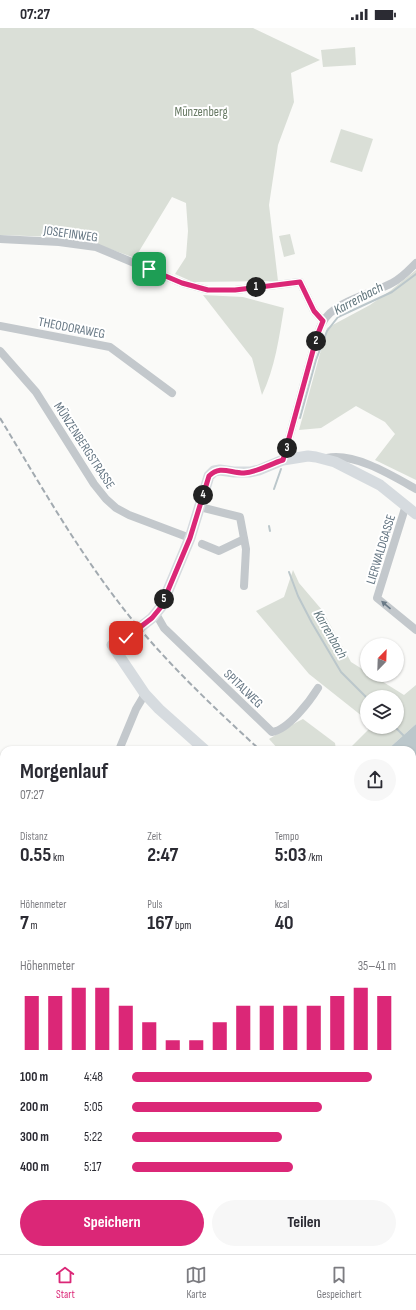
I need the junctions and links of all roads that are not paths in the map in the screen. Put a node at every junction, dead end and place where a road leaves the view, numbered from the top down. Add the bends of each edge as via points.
1 (0, 239) edge
2 (416, 263) edge
3 (323, 321) junction
4 (0, 326) edge
5 (0, 351) edge
6 (172, 393) dead end
7 (325, 458) junction
8 (283, 460) junction
9 (416, 489) edge
10 (406, 506) junction
11 (200, 508) junction
12 (416, 514) edge
13 (190, 538) junction
14 (244, 539) junction
15 (202, 544) dead end
16 (244, 586) dead end
17 (154, 616) junction
18 (416, 630) edge
19 (318, 688) dead end
20 (145, 694) junction
21 (122, 746) edge
22 (201, 746) edge

1 - 3 street, JOSEFINWEG via 96,247 182,283 208,290 235,290 300,282 314,311
2 - 3 street via 392,284 343,304
3 - 8 street
4 - 6 street, THEODORAWEG via 110,347
5 - 13 street, MÜNZENBERGSTRASSE via 36,392 106,499 129,515
7 - 8 main road via 308,456
7 - 9 street via 339,457 357,461
7 - 10 main road via 380,485
8 - 11 main road via 250,472 214,471 209,476
10 - 12 main road
18 -> 10 street, LIERWALDGASSE via 377,598
11 - 13 main road
11 - 14 street via 240,516
13 - 17 main road via 161,607
14 - 15 street via 219,550
14 - 16 street
17 - 19 street, SPITALWEG via 272,732 278,731 296,716
17 - 20 main road via 123,640 112,644
20 - 21 street via 136,708
20 - 22 main road

